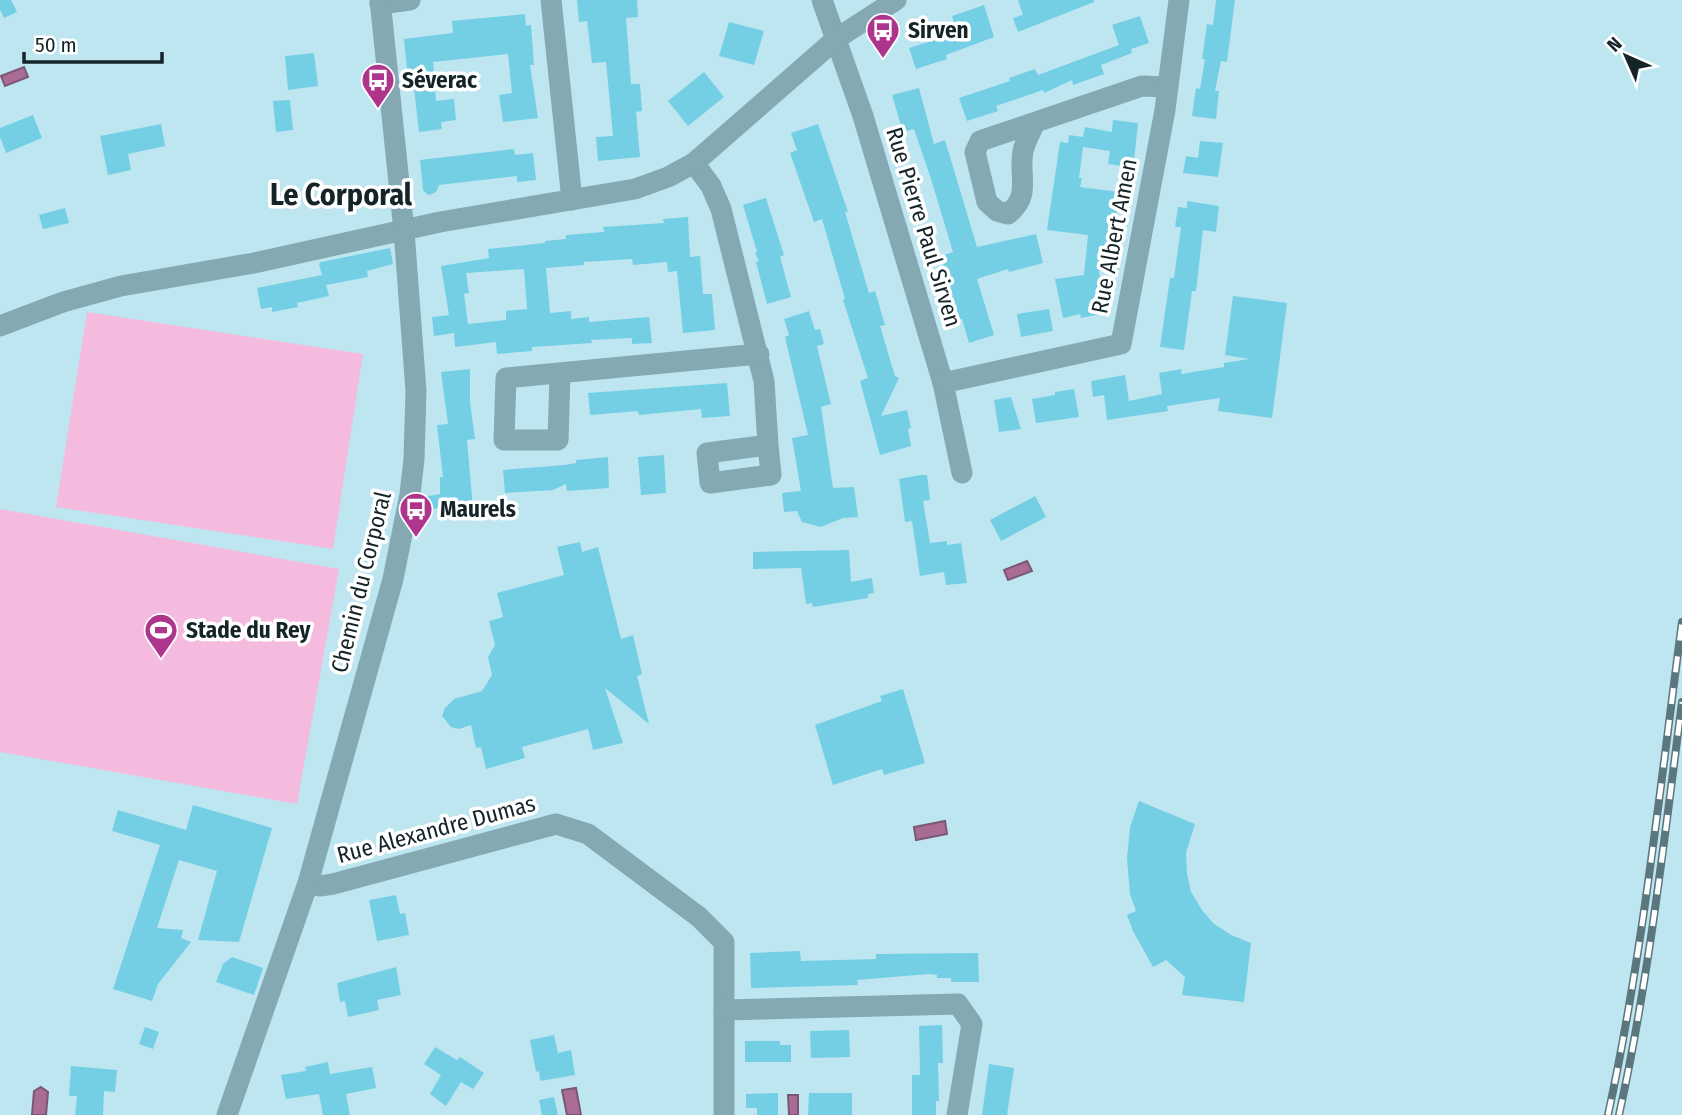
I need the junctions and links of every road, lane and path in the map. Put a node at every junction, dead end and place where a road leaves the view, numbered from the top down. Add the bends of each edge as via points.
1 (410, 0) edge
2 (551, 0) edge
3 (822, 0) edge
4 (896, 0) edge
5 (1179, 0) edge
6 (380, 2) edge
7 (836, 39) junction
8 (1167, 87) junction
9 (1034, 124) dead end
10 (694, 163) junction
11 (572, 200) junction
12 (404, 231) junction
13 (0, 326) edge
14 (758, 354) junction
15 (560, 373) dead end
16 (943, 383) junction
17 (768, 445) dead end
18 (961, 473) dead end
19 (308, 883) junction
20 (724, 1010) junction
21 (227, 1115) edge
22 (724, 1115) edge
23 (957, 1115) edge

1 - 6 street
2 - 11 street
3 - 7 street, Rue Pierre Paul Sirven
4 - 7 street
5 - 8 street, Rue Albert Amen
6 - 12 street, Chemin du Corporal
7 - 10 street
7 - 16 street, Rue Pierre Paul Sirven
8 - 9 street via 1142,86
8 - 16 street, Rue Albert Amen via 1121,344
10 - 11 street via 635,189
10 - 14 street via 721,209
11 - 12 street
12 - 13 street via 121,286
12 - 19 street, Chemin du Corporal via 416,391 409,505 393,579
14 - 15 street
14 - 17 street
16 - 18 street, Rue Pierre Paul Sirven
19 - 20 street, Rue Alexandre Dumas via 326,885 556,824 588,834 699,917 724,942
19 - 21 street, Chemin du Corporal
20 - 22 street, Rue Alexandre Dumas
20 - 23 street via 958,1004 972,1024

